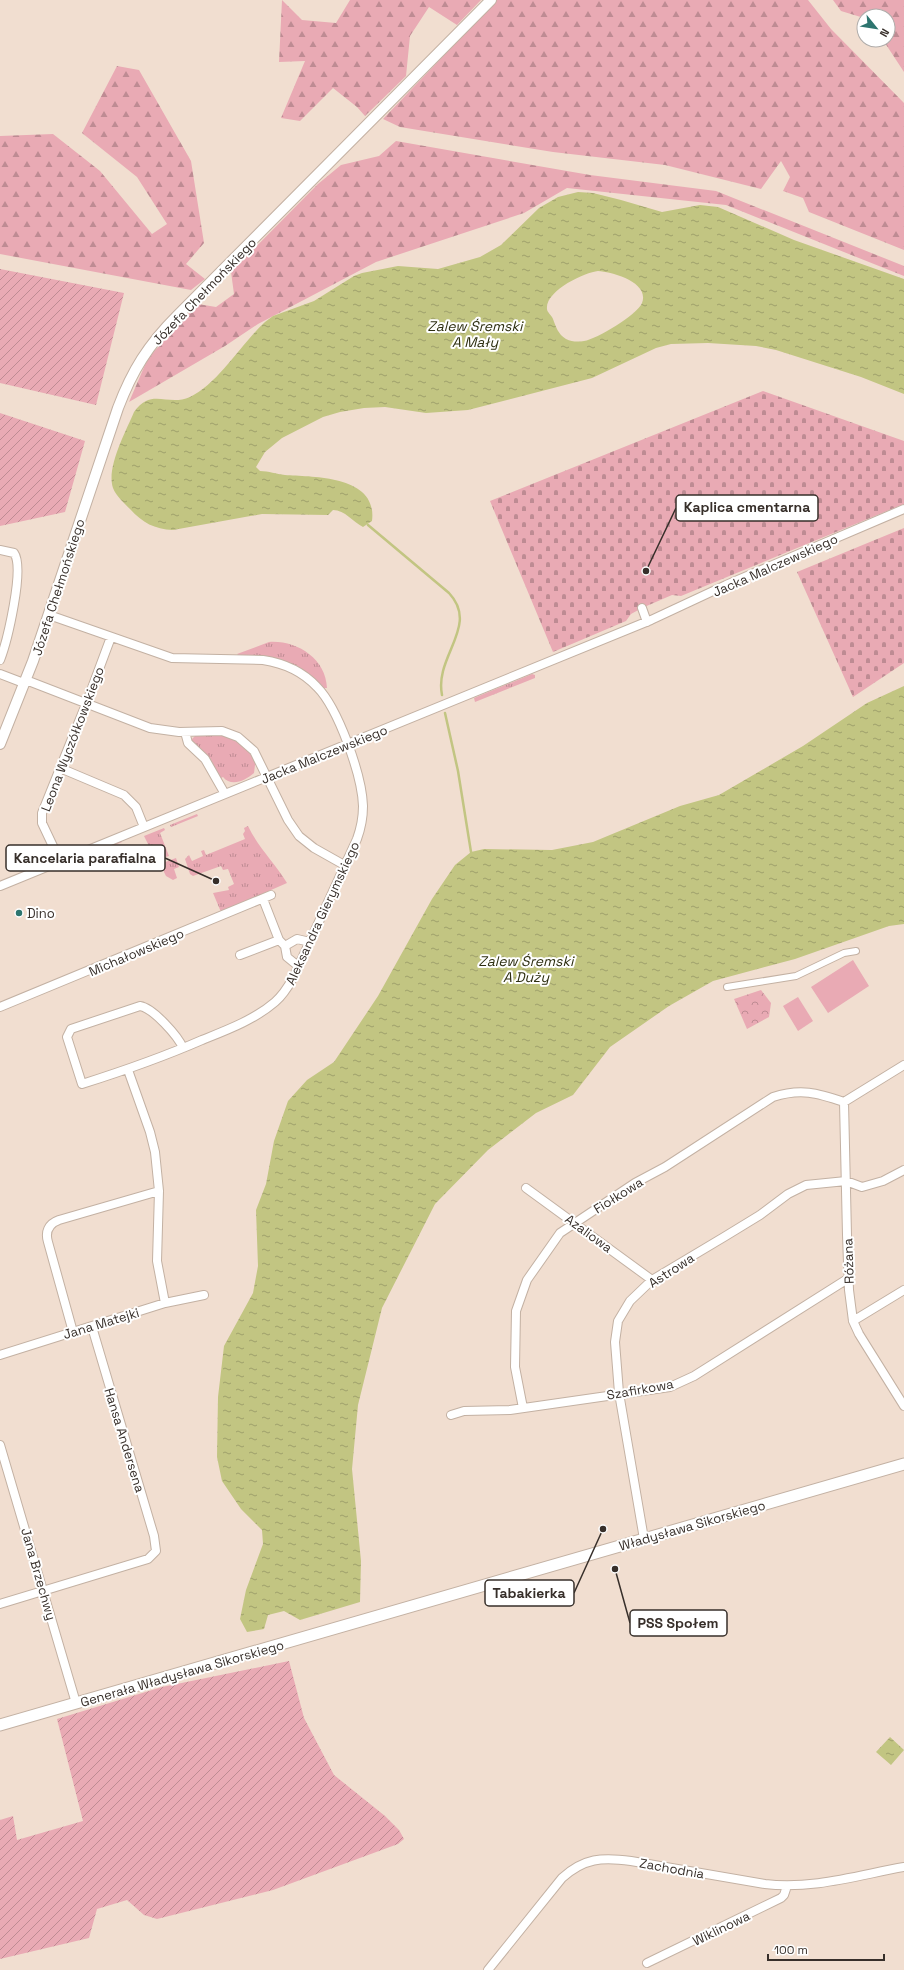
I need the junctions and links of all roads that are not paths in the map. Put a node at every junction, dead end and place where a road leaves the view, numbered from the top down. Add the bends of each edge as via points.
1 (491, 0) edge
2 (904, 509) edge
3 (0, 550) edge
4 (642, 608) dead end
5 (49, 615) junction
6 (647, 622) junction
7 (111, 637) junction
8 (0, 660) edge
9 (0, 674) edge
10 (26, 682) junction
11 (86, 704) junction
12 (185, 732) junction
13 (0, 744) edge
14 (347, 744) junction
15 (60, 768) junction
16 (266, 777) junction
17 (225, 794) junction
18 (144, 827) junction
19 (60, 862) junction
20 (346, 866) junction
21 (0, 886) edge
22 (271, 896) dead end
23 (263, 899) junction
24 (310, 942) junction
25 (282, 943) junction
26 (856, 951) dead end
27 (240, 955) dead end
28 (298, 966) junction
29 (727, 987) dead end
30 (0, 1007) edge
31 (184, 1048) junction
32 (904, 1065) edge
33 (128, 1070) junction
34 (844, 1102) junction
35 (904, 1170) edge
36 (846, 1181) junction
37 (526, 1188) dead end
38 (159, 1191) junction
39 (574, 1223) junction
40 (849, 1278) junction
41 (652, 1280) junction
42 (904, 1290) edge
43 (204, 1295) dead end
44 (165, 1303) junction
45 (853, 1321) junction
46 (92, 1327) junction
47 (73, 1332) junction
48 (0, 1355) edge
49 (619, 1393) junction
50 (904, 1406) edge
51 (523, 1408) junction
52 (451, 1414) dead end
53 (0, 1445) edge
54 (904, 1464) edge
55 (644, 1539) junction
56 (44, 1591) junction
57 (0, 1604) edge
58 (364, 1620) joint
59 (76, 1703) junction
60 (0, 1726) edge
61 (904, 1867) edge
62 (787, 1886) junction
63 (648, 1963) dead end
64 (488, 1970) edge

1 - 5 street, Józefa Chełmońskiego via 172,321 147,350 133,372 116,414
2 - 6 street, Jacka Malczewskiego via 726,585
3 - 8 street via 14,553 18,564 11,622
4 - 6 street
5 - 7 street, Aleksandra Gierymskiego
5 - 10 street, Józefa Chełmońskiego
6 - 14 street, Jacka Malczewskiego
7 - 11 street, Leona Wyczółkowskiego
7 - 14 street, Aleksandra Gierymskiego via 172,658 263,660 290,668 310,680 324,694 334,710
9 - 10 street
10 - 11 street
10 - 13 street, Józefa Chełmońskiego
11 - 12 street via 150,728
11 - 15 street, Leona Wyczółkowskiego
12 - 16 street via 222,731 238,736 254,751
12 - 17 street via 188,743 205,759
14 - 16 street, Jacka Malczewskiego
14 - 20 street, Aleksandra Gierymskiego via 359,781 363,806 359,832
15 - 18 street via 124,795 136,807
15 - 19 street, Leona Wyczółkowskiego via 41,820
16 - 17 street, Jacka Malczewskiego
16 - 20 street via 299,836 314,848
17 - 18 street, Jacka Malczewskiego
18 - 19 street, Jacka Malczewskiego
19 - 21 street, Jacka Malczewskiego
20 - 24 street, Aleksandra Gierymskiego
22 - 23 street, Michałowskiego
23 - 25 street
23 - 30 street, Michałowskiego
24 - 25 street via 297,940
24 - 28 street, Aleksandra Gierymskiego
25 - 27 street
25 - 28 street via 290,960
26 - 29 street via 844,953 796,976
28 - 31 street, Aleksandra Gierymskiego via 285,991 269,1007 240,1024
31 - 33 street, Aleksandra Gierymskiego
31 - 33 street, Aleksandra Gierymskiego via 174,1034 143,1006 74,1029 68,1034 67,1040 82,1084
32 - 34 street
33 - 38 street via 150,1132
34 - 36 street, Różana
34 - 39 street, Fiołkowa via 813,1092 788,1092 773,1097
35 - 36 street, Astrowa via 872,1185 862,1186
36 - 40 street, Różana
36 - 41 street, Astrowa via 806,1185 788,1194 754,1219
37 - 39 street, Azaliowa
38 - 44 street via 157,1261
38 - 47 street via 59,1220 49,1226 46,1234
39 - 41 street, Azaliowa
39 - 51 street, Fiołkowa via 560,1233 535,1266 516,1311 515,1367
40 - 45 street, Różana
40 - 49 street, Szafirkowa via 694,1376 670,1387
41 - 49 street, Astrowa via 630,1301 618,1321 615,1342
42 - 45 street
43 - 44 street, Jana Matejki
44 - 46 street, Jana Matejki
45 - 50 street, Różana
46 - 47 street, Jana Matejki
46 - 56 street, Hansa Andersena via 156,1546 154,1554 148,1559
47 - 48 street, Jana Matejki
49 - 51 street, Szafirkowa
49 - 55 street, Astrowa
51 - 52 street, Szafirkowa
53 - 56 street, Jana Brzechwy
54 - 55 main road, Władysława Sikorskiego
55 - 58 main road, Władysława Sikorskiego
56 - 57 street
56 - 59 street, Jana Brzechwy
58 - 59 main road, Generała Władysława Sikorskiego
59 - 60 main road, Generała Władysława Sikorskiego
61 - 62 street, Zachodnia
62 - 63 street, Wiklinowa via 781,1898
62 - 64 street, Zachodnia via 631,1860 595,1859 577,1866 562,1878

